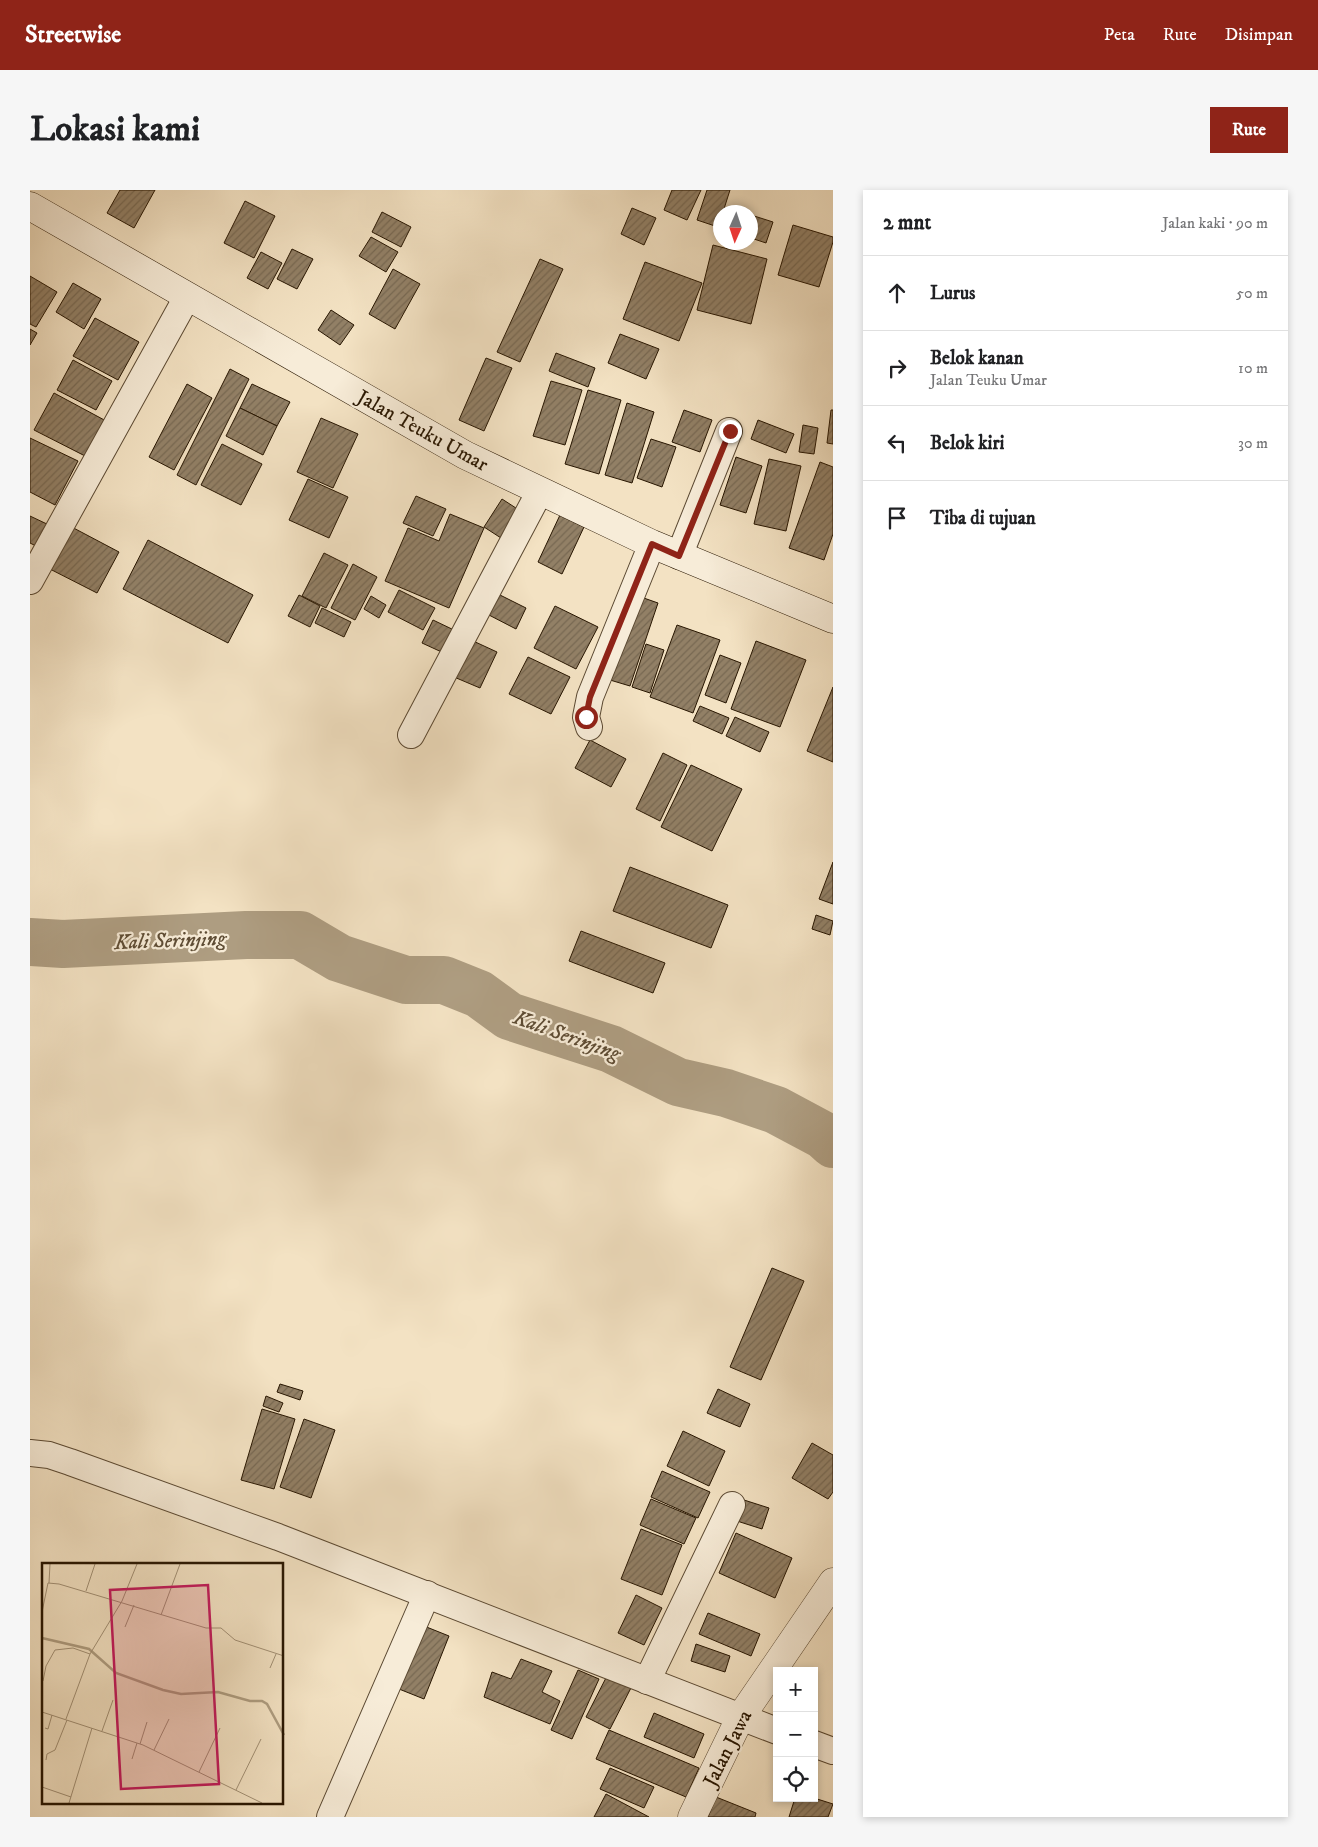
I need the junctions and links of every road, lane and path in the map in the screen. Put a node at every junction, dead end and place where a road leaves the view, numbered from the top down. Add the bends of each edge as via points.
1 (30, 206) edge
2 (187, 297) junction
3 (730, 431) dead end
4 (540, 491) junction
5 (652, 544) junction
6 (679, 556) junction
7 (30, 581) edge
8 (833, 619) edge
9 (589, 727) dead end
10 (410, 736) dead end
11 (30, 1453) edge
12 (732, 1505) dead end
13 (833, 1582) edge
14 (427, 1594) junction
15 (647, 1681) junction
16 (740, 1718) junction
17 (773, 1730) edge
18 (818, 1745) edge
19 (833, 1751) edge
20 (330, 1817) edge
21 (692, 1817) edge

1 - 2 main road, Jalan Teuku Umar
2 - 4 main road, Jalan Teuku Umar via 465,455
2 - 7 street
3 - 6 street
4 - 5 main road, Jalan Teuku Umar
4 - 10 street
5 - 6 main road, Jalan Teuku Umar
5 - 9 street via 590,697 586,717
6 - 8 main road, Jalan Teuku Umar
11 - 14 street via 70,1462
12 - 15 street
13 - 16 main road, Jalan Jawa
14 - 15 street
14 - 20 street
15 - 16 street
16 - 17 street
16 - 21 main road, Jalan Jawa
18 - 19 street

